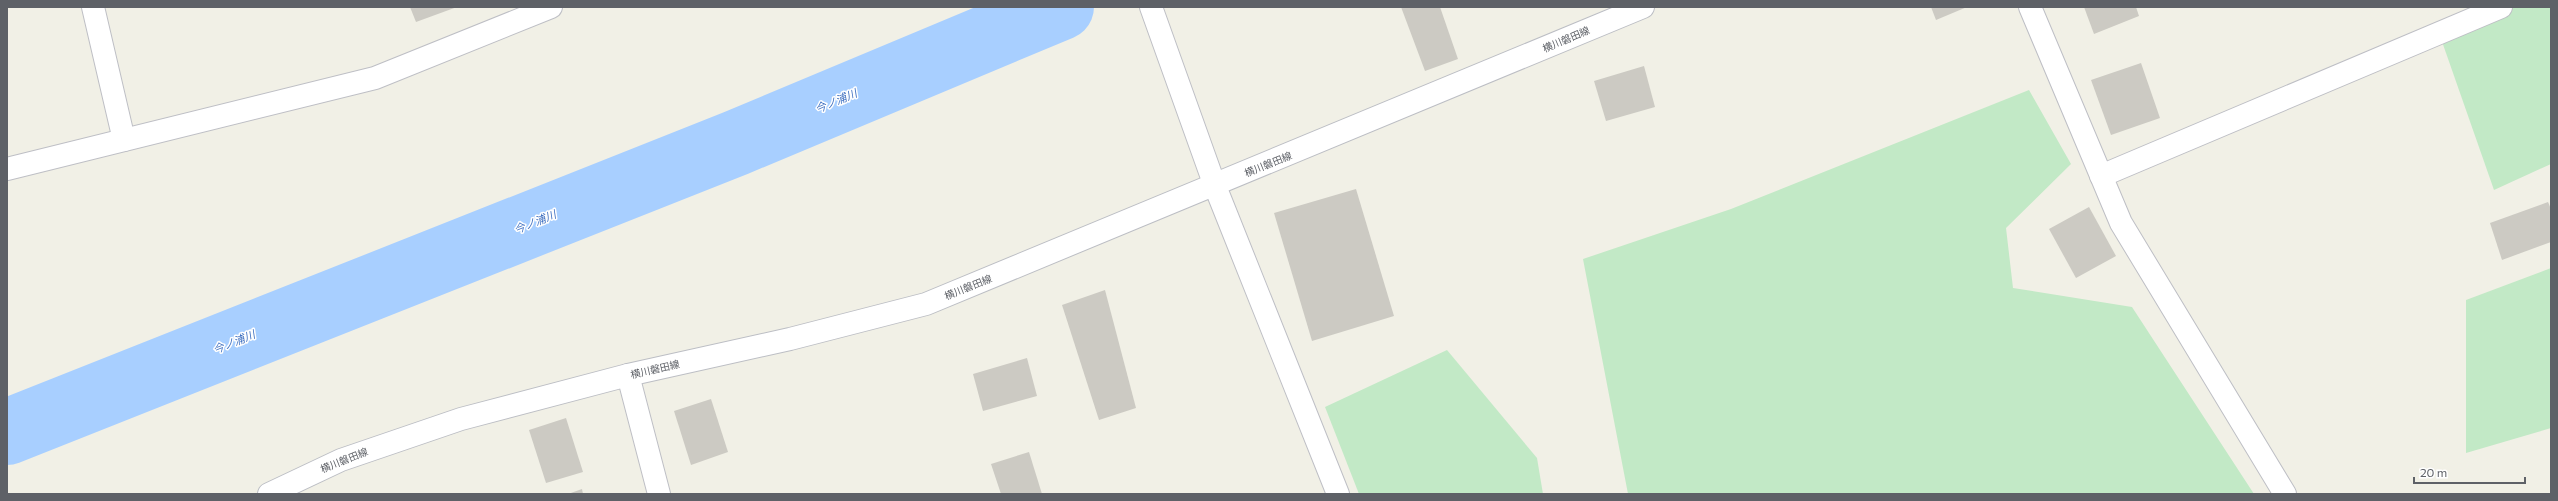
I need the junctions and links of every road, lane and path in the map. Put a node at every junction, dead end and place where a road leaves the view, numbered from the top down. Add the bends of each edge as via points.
1 (92, 7) edge
2 (551, 7) edge
3 (1643, 7) edge
4 (2030, 7) edge
5 (2501, 7) edge
6 (1154, 13) edge
7 (124, 140) junction
8 (7, 169) edge
9 (2101, 176) junction
10 (1215, 186) junction
11 (628, 375) junction
12 (269, 494) edge
13 (659, 494) edge
14 (1338, 494) edge
15 (2285, 494) edge

1 - 7 street
2 - 7 street via 375,78
3 - 10 street, 横川磐田線
4 - 9 street
5 - 9 street
6 - 10 street
7 - 8 street
9 - 15 street via 2121,223
10 - 11 street, 横川磐田線 via 926,304 790,339
10 - 14 street
11 - 12 street, 横川磐田線 via 461,419 340,460
11 - 13 street

